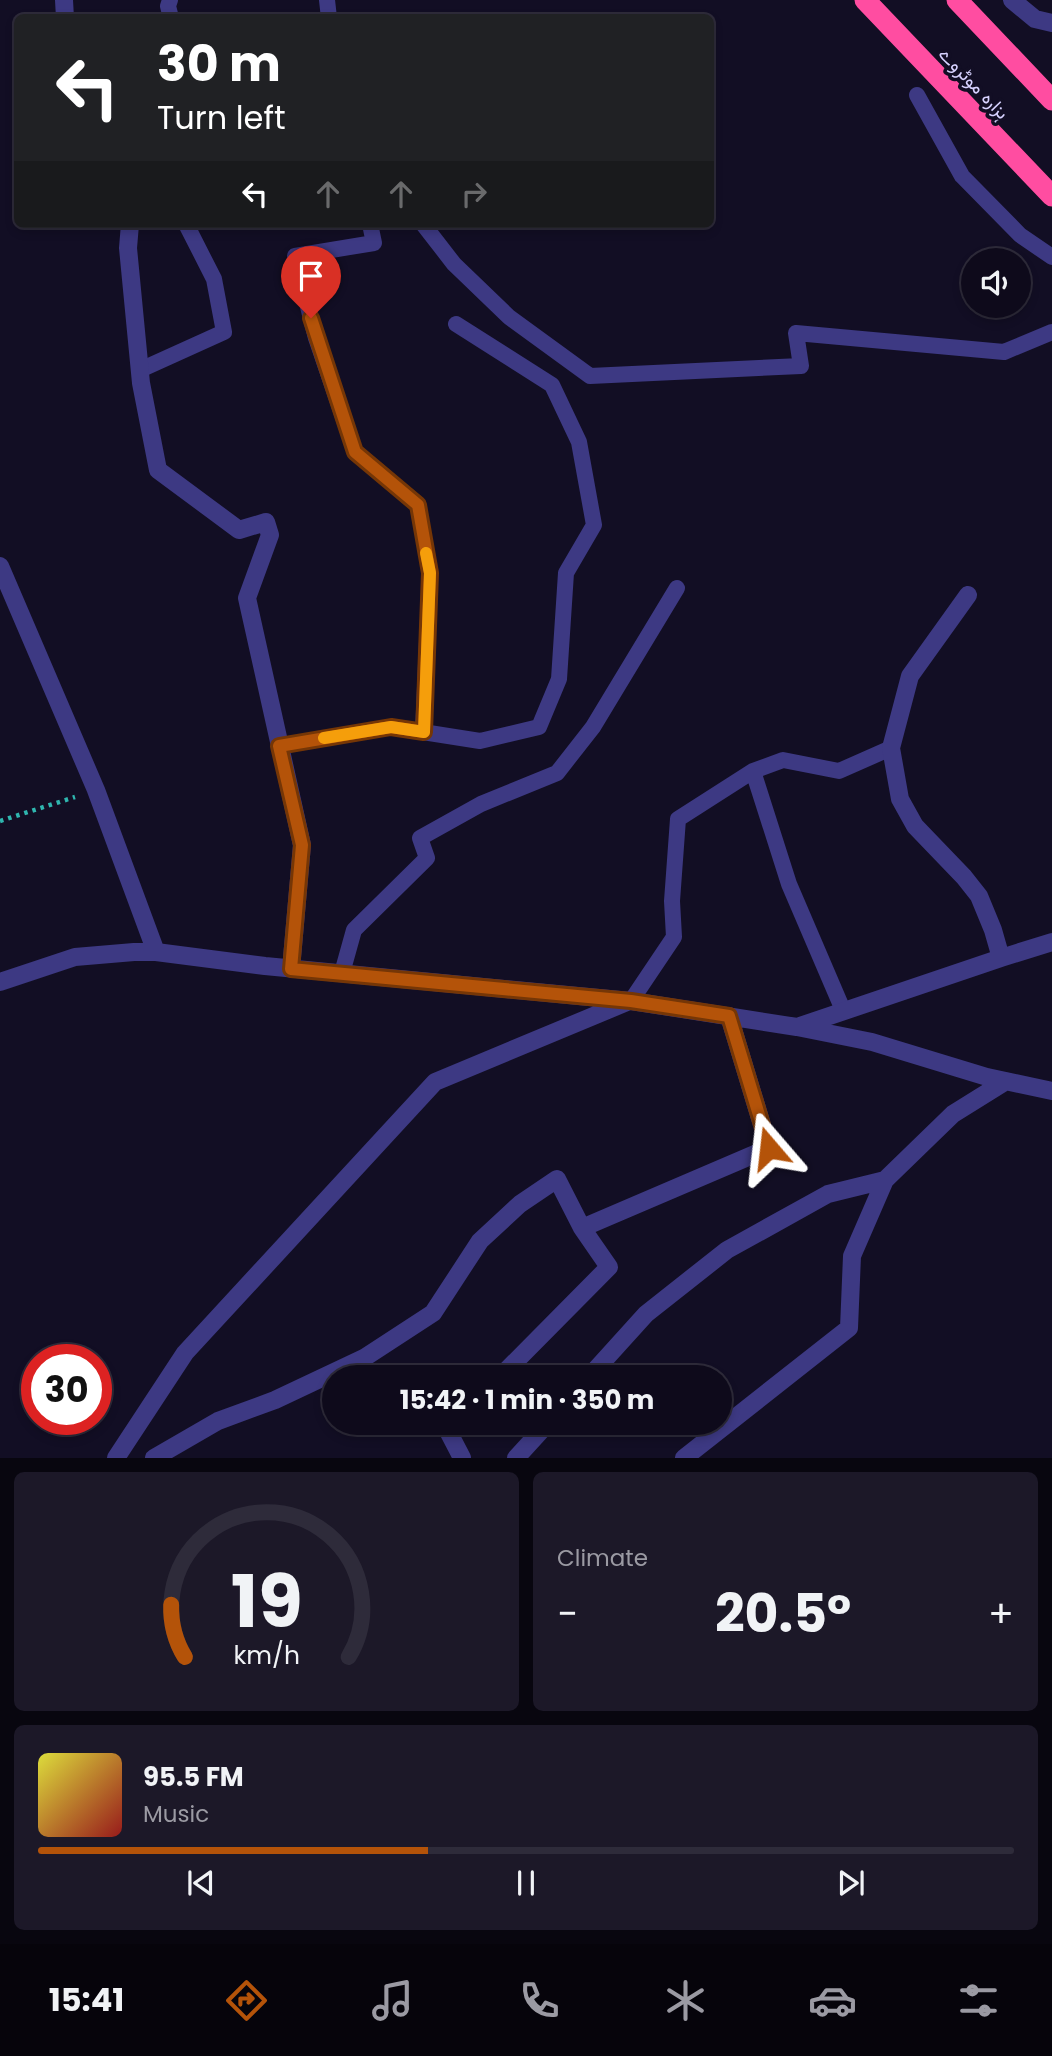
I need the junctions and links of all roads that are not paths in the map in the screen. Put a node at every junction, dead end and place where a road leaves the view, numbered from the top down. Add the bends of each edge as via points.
1 (865, 0) edge
2 (957, 0) edge
3 (1012, 0) edge
4 (1052, 23) edge
5 (917, 95) dead end
6 (1052, 100) edge
7 (1052, 196) edge
8 (130, 228) edge
9 (188, 228) edge
10 (371, 228) edge
11 (426, 228) edge
12 (1052, 257) edge
13 (456, 324) dead end
14 (1052, 332) edge
15 (140, 370) junction
16 (0, 566) edge
17 (677, 588) dead end
18 (968, 595) dead end
19 (424, 732) junction
20 (279, 746) junction
21 (891, 748) junction
22 (753, 771) junction
23 (1052, 942) edge
24 (156, 952) junction
25 (1001, 958) junction
26 (291, 969) junction
27 (342, 973) junction
28 (0, 982) edge
29 (631, 1001) junction
30 (844, 1010) junction
31 (729, 1016) junction
32 (797, 1027) junction
33 (1006, 1081) junction
34 (1052, 1091) edge
35 (886, 1180) junction
36 (582, 1228) junction
37 (512, 1365) edge
38 (600, 1365) edge
39 (450, 1435) edge
40 (537, 1435) edge
41 (125, 1453) edge
42 (153, 1458) edge
43 (462, 1458) edge
44 (516, 1458) edge
45 (684, 1458) edge

1 - 7 highway, ہزارہ موٹروے
2 - 6 highway
3 - 4 street via 1035,19
5 - 12 lane via 962,176 1020,235
8 - 15 street
9 - 15 lane via 214,279 224,332
10 - 19 lane via 374,243 295,256 316,338 355,452 418,505 430,573
11 - 14 lane via 454,264 509,317 590,376 801,366 796,333 1004,352
13 - 19 lane via 552,385 579,442 594,525 566,573 559,679 539,727 480,741
15 - 20 street via 158,470 239,530 265,522 270,535 247,598
16 - 24 street via 96,790
17 - 27 lane via 593,727 557,773 481,804 420,838 426,858 354,930
18 - 21 street via 910,676
19 - 20 lane via 391,727
20 - 26 street via 302,845
21 - 22 lane via 839,771 783,760
21 - 25 street via 900,799 915,827 979,896
22 - 29 lane via 678,819 674,937
22 - 30 lane via 789,884
23 - 25 street
24 - 26 street
24 - 28 street via 75,957
25 - 30 street
26 - 27 street
27 - 29 street
29 - 31 street
29 - 41 street via 435,1082 185,1353
30 - 32 street
31 - 32 street
31 - 36 street via 769,1148
32 - 33 street via 872,1042
33 - 34 street
33 - 35 street via 953,1114
35 - 38 street via 828,1194 727,1250 646,1314
35 - 45 street via 852,1256 849,1328
36 - 37 street via 609,1267
36 - 42 street via 557,1179 520,1204 480,1241 433,1313 363,1358 218,1421
39 - 43 street
40 - 44 street

